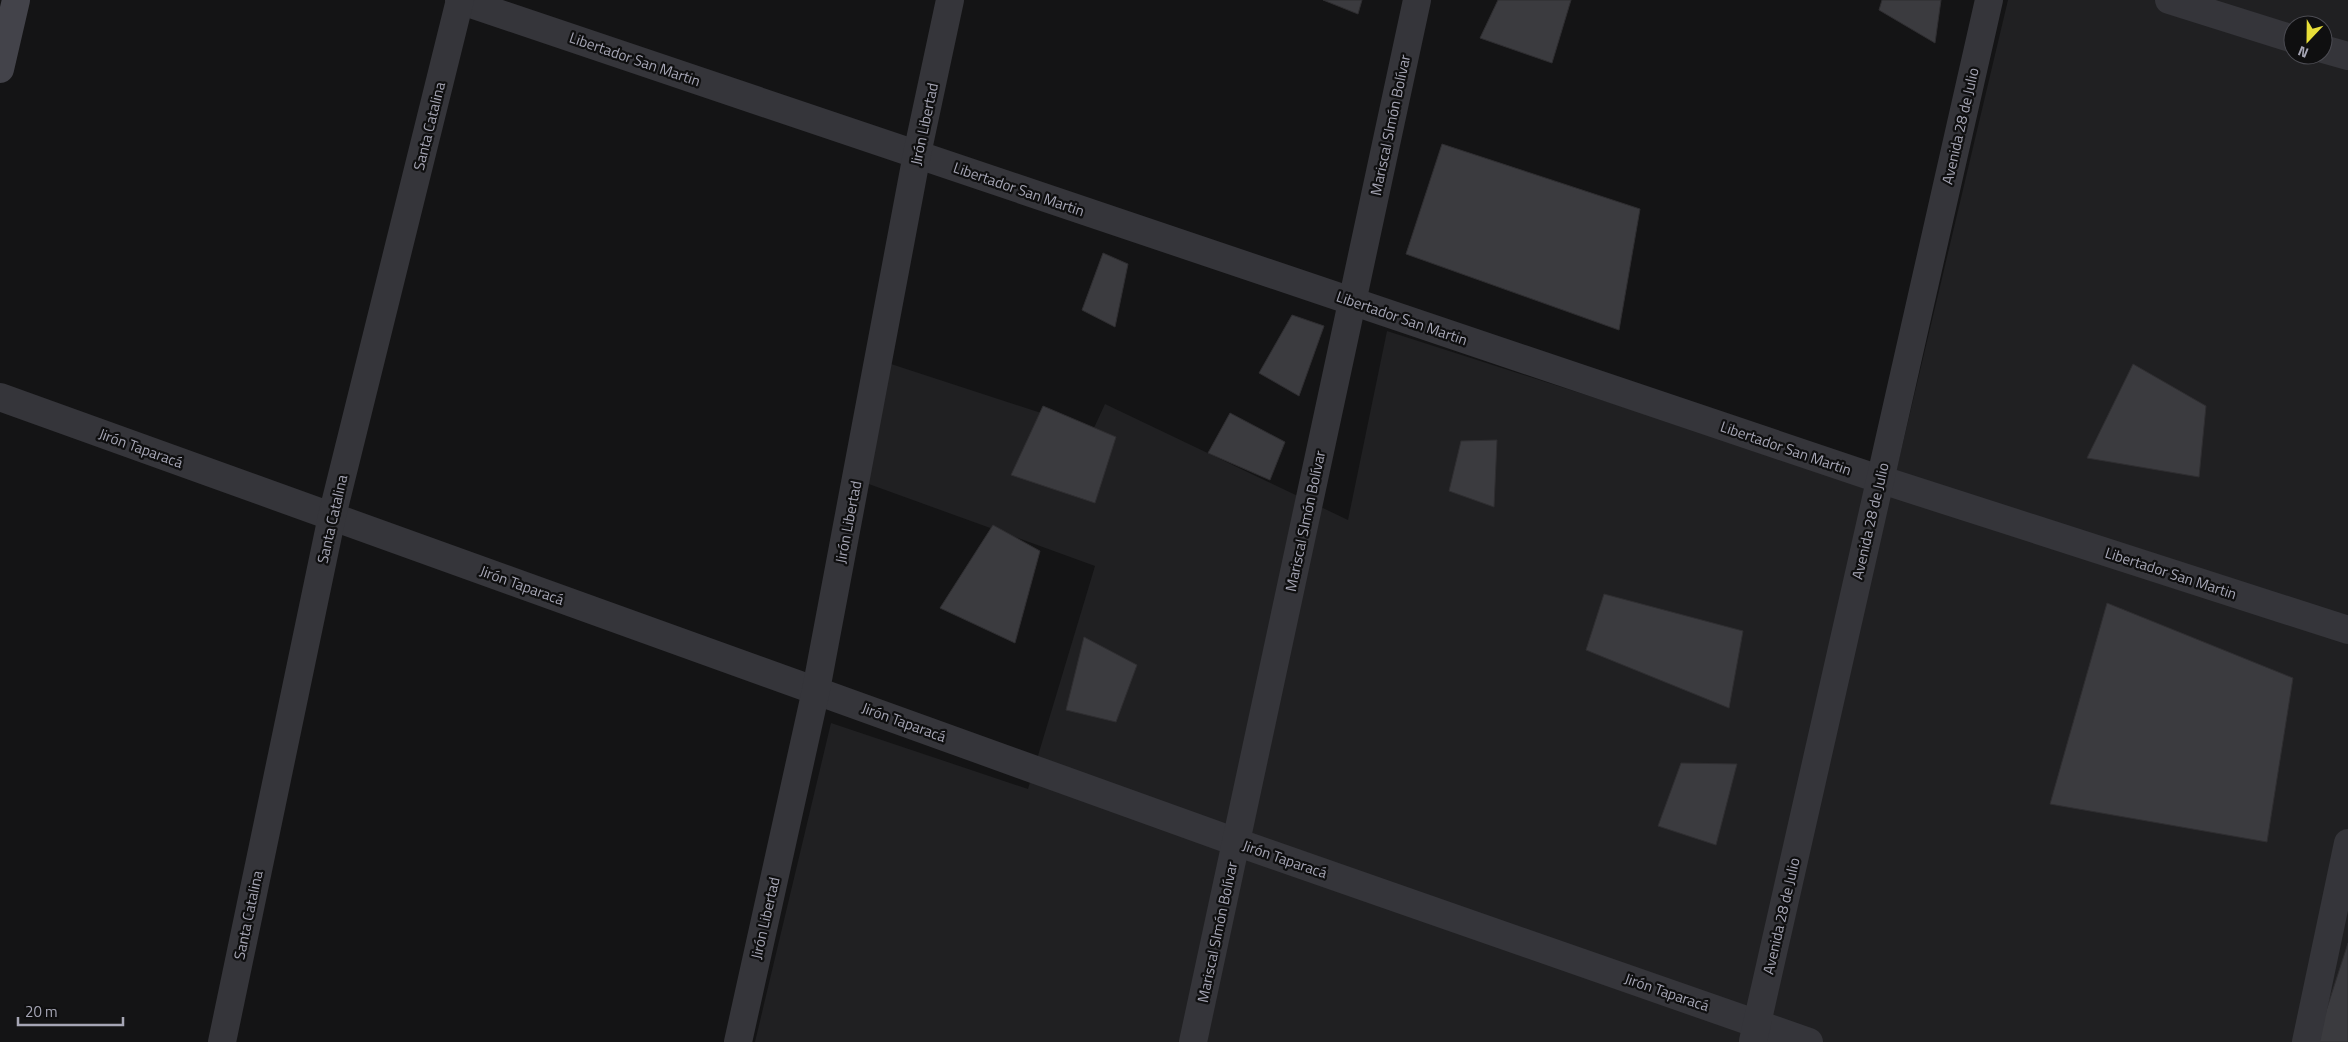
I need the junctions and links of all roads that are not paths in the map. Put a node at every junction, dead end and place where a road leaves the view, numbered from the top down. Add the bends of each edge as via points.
1 (16, 0) edge
2 (459, 0) edge
3 (950, 0) edge
4 (1417, 0) edge
5 (1989, 0) edge
6 (2169, 0) edge
7 (2283, 36) edge
8 (2333, 51) edge
9 (2348, 56) edge
10 (0, 69) edge
11 (917, 154) junction
12 (1352, 301) junction
13 (0, 397) edge
14 (1879, 479) junction
15 (332, 516) junction
16 (2348, 630) edge
17 (816, 690) junction
18 (1236, 842) junction
19 (2348, 843) edge
20 (1755, 1033) edge
21 (222, 1042) edge
22 (738, 1042) edge
23 (1193, 1042) edge
24 (1808, 1042) edge
25 (2306, 1042) edge

1 - 10 street
2 - 11 street, Libertador San Martin
2 - 15 street, Santa Catalina
3 - 11 street, Jirón Libertad
4 - 12 street, Mariscal SImón Bolívar
5 - 14 street, Avenida 28 de Julio
6 - 7 street
8 - 9 street
11 - 12 street, Libertador San Martin
11 - 17 street, Jirón Libertad
12 - 14 street, Libertador San Martin
12 - 18 street, Mariscal SImón Bolívar
13 - 15 street, Jirón Taparacá
14 - 16 street, Libertador San Martin
14 - 20 street, Avenida 28 de Julio
15 - 17 street, Jirón Taparacá
15 - 21 street, Santa Catalina
17 - 18 street, Jirón Taparacá
17 - 22 street, Jirón Libertad
18 - 20 street, Jirón Taparacá
18 - 23 street, Mariscal SImón Bolívar
19 - 25 street
20 - 24 street, Jirón Taparacá

